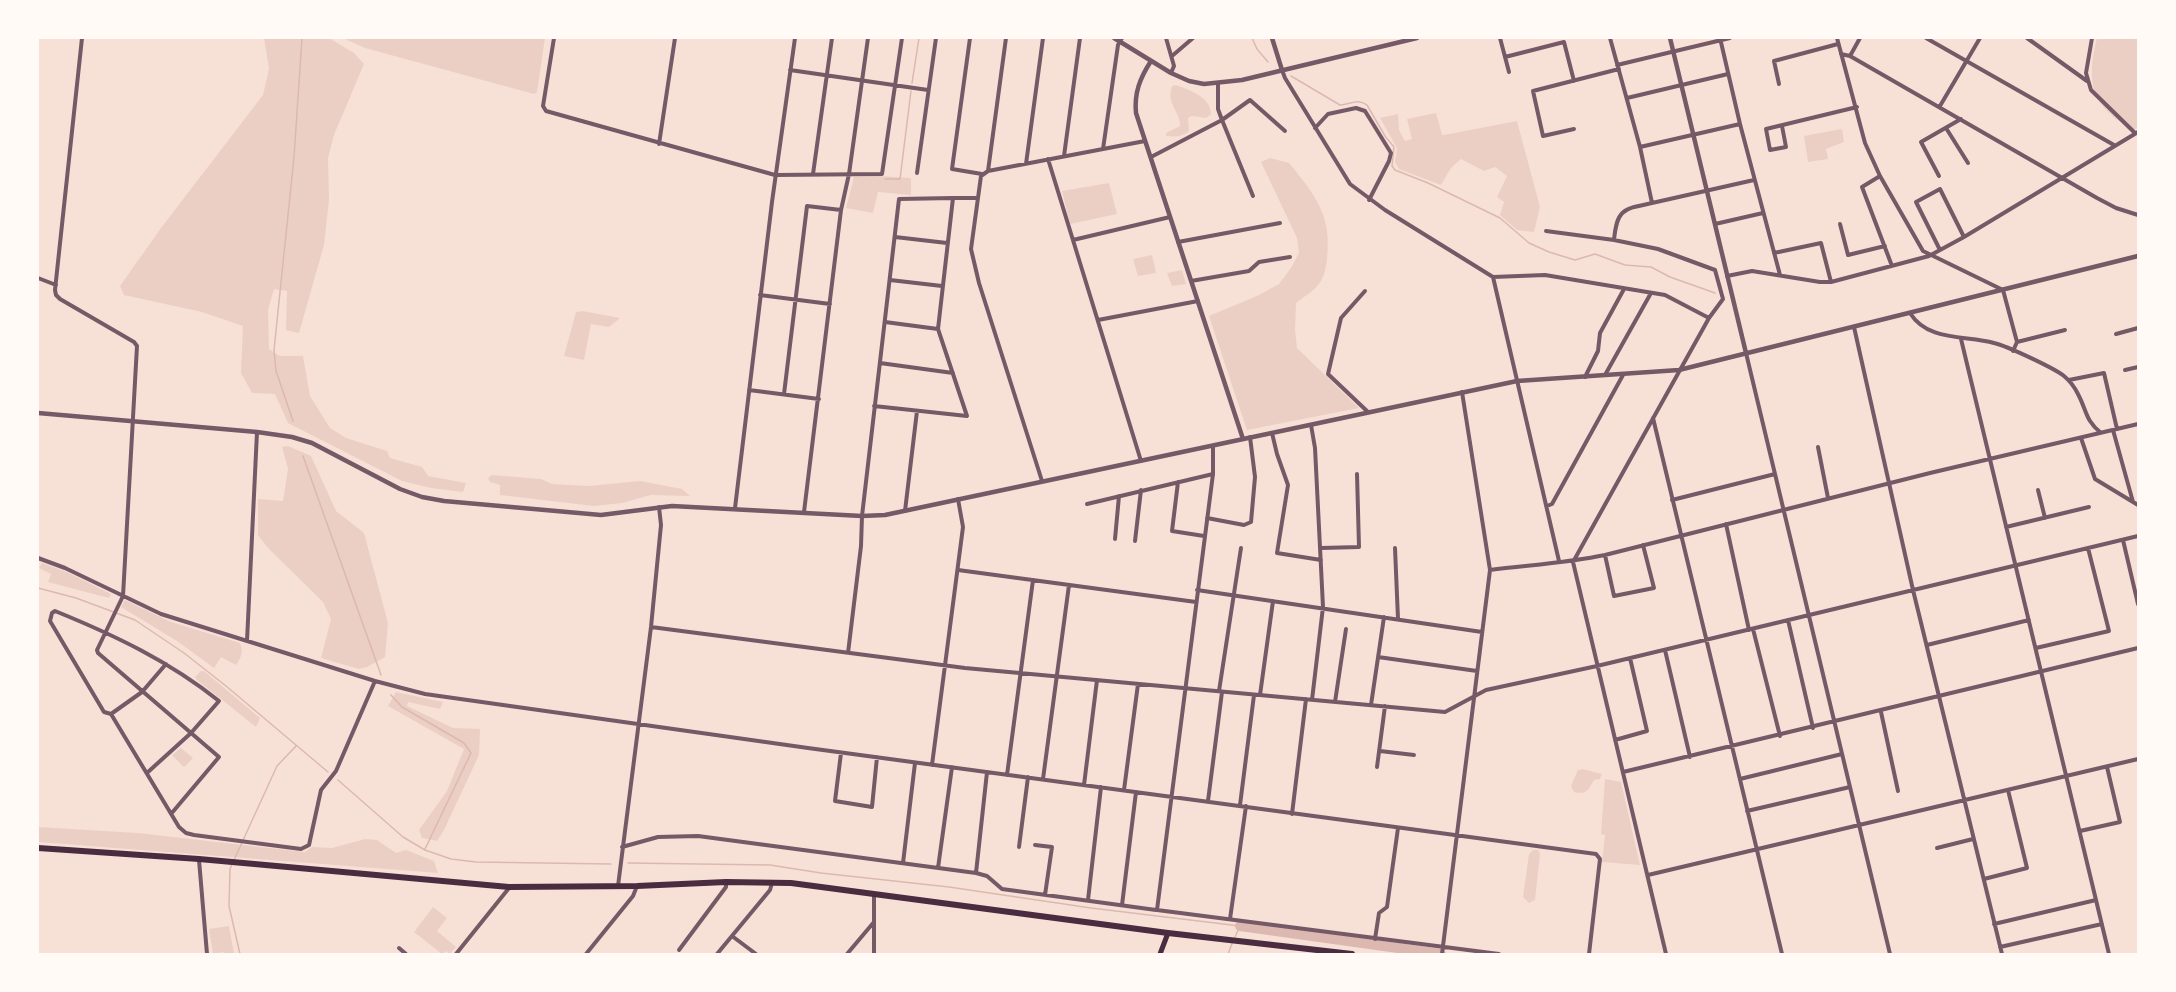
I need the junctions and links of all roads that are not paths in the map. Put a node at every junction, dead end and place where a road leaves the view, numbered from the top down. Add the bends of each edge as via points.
1 (82, 38) edge
2 (554, 38) edge
3 (675, 38) edge
4 (795, 38) edge
5 (832, 38) edge
6 (868, 38) edge
7 (902, 38) edge
8 (936, 38) edge
9 (970, 38) edge
10 (1006, 38) edge
11 (1043, 38) edge
12 (1080, 38) edge
13 (1114, 38) edge
14 (1166, 38) edge
15 (1193, 38) edge
16 (1272, 38) edge
17 (1417, 38) edge
18 (1500, 38) edge
19 (1610, 38) edge
20 (1670, 38) edge
21 (1730, 38) edge
22 (1837, 38) edge
23 (1860, 38) edge
24 (1926, 38) edge
25 (1980, 38) edge
26 (2026, 38) edge
27 (2092, 38) edge
28 (1121, 39) edge
29 (1721, 39) edge
30 (1838, 44) junction
31 (1673, 51) junction
32 (1841, 54) junction
33 (1850, 56) junction
34 (1172, 57) junction
35 (1505, 57) junction
36 (1966, 61) junction
37 (1151, 62) junction
38 (1618, 67) junction
39 (790, 70) junction
40 (1282, 70) junction
41 (1509, 72) dead end
42 (1171, 73) junction
43 (1728, 74) junction
44 (827, 75) junction
45 (862, 80) junction
46 (1574, 81) junction
47 (2088, 82) junction
48 (1218, 83) junction
49 (1779, 84) dead end
50 (896, 85) junction
51 (1681, 85) junction
52 (928, 90) junction
53 (1627, 98) junction
54 (1940, 106) junction
55 (1857, 107) junction
56 (1962, 119) junction
57 (1222, 120) junction
58 (1740, 124) junction
59 (1782, 126) junction
60 (1315, 128) junction
61 (1946, 128) junction
62 (1574, 129) dead end
63 (1285, 131) dead end
64 (2137, 132) edge
65 (1694, 135) junction
66 (1145, 141) junction
67 (658, 144) junction
68 (2115, 145) junction
69 (1640, 147) junction
70 (1103, 148) junction
71 (1064, 156) junction
72 (1151, 157) junction
73 (1048, 159) junction
74 (1968, 163) dead end
75 (1026, 164) junction
76 (988, 171) junction
77 (917, 173) dead end
78 (813, 174) junction
79 (849, 174) junction
80 (982, 174) junction
81 (775, 175) junction
82 (1880, 176) junction
83 (1939, 176) dead end
84 (2062, 177) junction
85 (1755, 180) junction
86 (1706, 190) junction
87 (1253, 196) dead end
88 (953, 198) junction
89 (978, 198) junction
90 (1369, 200) junction
91 (1652, 203) junction
92 (841, 210) junction
93 (1763, 213) junction
94 (2139, 215) edge
95 (1170, 217) junction
96 (1280, 224) dead end
97 (1715, 224) junction
98 (1840, 224) dead end
99 (1546, 231) dead end
100 (895, 237) junction
101 (1964, 237) junction
102 (1073, 240) junction
103 (1614, 240) junction
104 (1178, 242) junction
105 (947, 243) junction
106 (1885, 246) junction
107 (1941, 250) junction
108 (1774, 253) junction
109 (1929, 256) junction
110 (2139, 256) edge
111 (1290, 257) dead end
112 (1892, 266) junction
113 (1780, 275) junction
114 (1727, 276) junction
115 (1493, 277) junction
116 (38, 278) edge
117 (890, 280) junction
118 (1191, 281) junction
119 (1831, 282) junction
120 (56, 285) junction
121 (942, 286) junction
122 (1624, 289) junction
123 (2003, 290) junction
124 (1365, 291) dead end
125 (1651, 293) junction
126 (760, 296) junction
127 (795, 300) junction
128 (1198, 300) junction
129 (830, 304) junction
130 (1910, 313) junction
131 (1709, 318) junction
132 (1098, 320) junction
133 (885, 322) junction
134 (1854, 327) junction
135 (2139, 328) edge
136 (938, 329) junction
137 (2065, 330) dead end
138 (2116, 334) dead end
139 (1961, 339) junction
140 (2017, 342) junction
141 (2013, 351) junction
142 (1746, 354) junction
143 (880, 363) junction
144 (2139, 367) edge
145 (1679, 370) junction
146 (2125, 370) dead end
147 (952, 373) junction
148 (1623, 375) junction
149 (1605, 376) junction
150 (1584, 377) junction
151 (2069, 380) junction
152 (1517, 381) junction
153 (749, 390) junction
154 (1462, 392) junction
155 (784, 394) junction
156 (819, 399) junction
157 (874, 406) junction
158 (917, 411) junction
159 (1368, 412) junction
160 (38, 413) edge
161 (1653, 417) junction
162 (133, 421) junction
163 (2139, 424) edge
164 (1311, 425) junction
165 (2115, 430) junction
166 (257, 432) junction
167 (1272, 433) junction
168 (2101, 433) junction
169 (1250, 437) junction
170 (2081, 438) junction
171 (1243, 439) junction
172 (1213, 446) junction
173 (1818, 447) dead end
174 (1990, 459) junction
175 (1142, 461) junction
176 (1213, 474) junction
177 (1357, 474) dead end
178 (1775, 474) junction
179 (1042, 481) junction
180 (1178, 482) junction
181 (1890, 483) junction
182 (1141, 490) junction
183 (2038, 490) dead end
184 (1119, 496) junction
185 (1828, 498) junction
186 (958, 499) junction
187 (1672, 500) junction
188 (2133, 502) junction
189 (1087, 504) dead end
190 (1547, 506) junction
191 (2139, 506) edge
192 (659, 507) junction
193 (2089, 507) dead end
194 (735, 508) junction
195 (1783, 509) junction
196 (804, 512) junction
197 (905, 512) junction
198 (862, 516) junction
199 (1207, 518) junction
200 (2045, 518) junction
201 (1726, 524) junction
202 (2006, 527) junction
203 (1681, 535) junction
204 (1204, 536) junction
205 (2139, 536) edge
206 (1115, 539) dead end
207 (2123, 540) junction
208 (1135, 541) dead end
209 (1643, 545) junction
210 (1321, 548) junction
211 (1395, 548) dead end
212 (2088, 548) junction
213 (1241, 549) dead end
214 (1605, 555) junction
215 (38, 558) edge
216 (1321, 560) junction
217 (1559, 561) junction
218 (1573, 562) junction
219 (2016, 565) junction
220 (958, 570) junction
221 (1490, 570) junction
222 (1033, 580) junction
223 (1069, 585) junction
224 (1197, 590) junction
225 (1913, 590) junction
226 (1233, 595) junction
227 (123, 596) junction
228 (1273, 601) junction
229 (1196, 602) junction
230 (2139, 604) edge
231 (1323, 608) junction
232 (1808, 615) junction
233 (1384, 616) junction
234 (1398, 619) junction
235 (1788, 620) junction
236 (2029, 620) junction
237 (651, 627) junction
238 (1346, 629) dead end
239 (1751, 629) junction
240 (1482, 632) junction
241 (107, 633) junction
242 (247, 640) junction
243 (1706, 640) junction
244 (1927, 645) junction
245 (2036, 648) junction
246 (2139, 648) edge
247 (1665, 650) junction
248 (848, 653) junction
249 (1378, 657) junction
250 (1630, 658) junction
251 (166, 664) junction
252 (945, 666) junction
253 (1597, 666) junction
254 (1477, 671) junction
255 (2042, 672) junction
256 (1021, 673) junction
257 (1057, 677) junction
258 (1097, 680) junction
259 (375, 681) junction
260 (1138, 684) junction
261 (1184, 687) junction
262 (142, 692) junction
263 (1221, 692) junction
264 (1254, 695) junction
265 (1260, 695) junction
266 (1475, 696) junction
267 (1940, 696) junction
268 (1306, 699) junction
269 (1312, 700) junction
270 (1335, 702) junction
271 (1371, 705) junction
272 (1385, 706) junction
273 (1881, 712) junction
274 (111, 714) junction
275 (1835, 722) junction
276 (640, 725) junction
277 (1813, 728) junction
278 (190, 734) junction
279 (1780, 736) junction
280 (1615, 740) junction
281 (1731, 747) junction
282 (1379, 750) junction
283 (841, 753) junction
284 (1842, 754) junction
285 (1414, 755) dead end
286 (878, 757) junction
287 (1690, 757) junction
288 (2139, 759) edge
289 (915, 763) junction
290 (932, 765) junction
291 (952, 767) junction
292 (1377, 767) dead end
293 (2107, 767) junction
294 (148, 772) junction
295 (987, 772) junction
296 (1623, 772) junction
297 (1007, 775) junction
298 (2065, 776) junction
299 (1028, 777) junction
300 (1043, 779) junction
301 (1740, 779) junction
302 (1084, 785) junction
303 (1101, 787) junction
304 (1850, 787) junction
305 (1124, 790) junction
306 (2008, 790) junction
307 (1898, 791) dead end
308 (1136, 792) junction
309 (1170, 796) junction
310 (1964, 800) junction
311 (1208, 801) junction
312 (1240, 805) junction
313 (1246, 806) junction
314 (1747, 811) junction
315 (171, 814) junction
316 (1292, 814) junction
317 (1859, 825) junction
318 (1398, 828) junction
319 (2080, 831) junction
320 (1456, 836) junction
321 (1973, 839) junction
322 (1035, 845) dead end
323 (622, 847) junction
324 (1019, 847) dead end
325 (38, 848) edge
326 (1756, 848) junction
327 (1937, 848) dead end
328 (199, 859) junction
329 (903, 864) junction
330 (938, 868) junction
331 (976, 873) junction
332 (1648, 875) junction
333 (1984, 879) junction
334 (726, 882) junction
335 (772, 882) junction
336 (618, 886) junction
337 (637, 886) junction
338 (509, 887) junction
339 (874, 893) junction
340 (1045, 895) junction
341 (1088, 900) junction
342 (2096, 900) junction
343 (1122, 905) junction
344 (1157, 910) junction
345 (1230, 919) junction
346 (875, 921) junction
347 (1994, 924) junction
348 (2102, 924) junction
349 (1168, 933) junction
350 (732, 936) junction
351 (1375, 939) junction
352 (2000, 947) junction
353 (399, 948) dead end
354 (679, 950) dead end
355 (1443, 950) edge
356 (207, 954) edge
357 (406, 954) edge
358 (456, 954) edge
359 (586, 954) edge
360 (717, 954) edge
361 (756, 954) edge
362 (847, 954) edge
363 (874, 954) edge
364 (1160, 954) edge
365 (1352, 954) edge
366 (1499, 954) edge
367 (1589, 954) edge
368 (1666, 954) edge
369 (1782, 954) edge
370 (1890, 954) edge
371 (2002, 954) edge
372 (2109, 954) edge

1 - 120 street
2 - 67 street via 544,109
3 - 67 street
4 - 39 street
5 - 44 street
6 - 45 street
7 - 50 street
8 - 52 street
9 - 80 street via 952,169
10 - 76 street
11 - 75 street
12 - 71 street
13 - 28 street
14 - 34 street
15 - 34 street
16 - 40 street
17 - 40 street
18 - 35 street
19 - 38 street
20 - 31 street
21 - 29 street
22 - 30 street
23 - 33 street
24 - 36 street
25 - 36 street
26 - 47 street
27 - 47 street via 2085,73
28 - 37 street
28 - 70 street
29 - 31 street
29 - 43 street
30 - 32 street
30 - 49 street via 1774,61
31 - 38 street
31 - 51 street
32 - 33 street
32 - 55 street
33 - 54 street
34 - 42 street
35 - 41 street
35 - 46 street via 1564,42
36 - 54 street
36 - 68 street
37 - 42 street
37 - 66 street via 1136,94 1136,113
38 - 46 street
38 - 53 street
39 - 44 street
39 - 81 street
40 - 48 street
40 - 60 street
42 - 48 street via 1198,83
43 - 51 street
43 - 58 street
44 - 45 street
44 - 78 street
45 - 50 street
45 - 79 street
46 - 62 street via 1533,91 1543,136
47 - 64 street via 2091,90
48 - 57 street
50 - 52 street
50 - 79 street via 882,174
51 - 53 street
51 - 65 street
52 - 77 street
53 - 69 street
54 - 56 street
55 - 59 street
55 - 82 street via 1865,142
56 - 61 street
56 - 84 street
57 - 63 street via 1250,100
57 - 72 street
57 - 87 street
58 - 65 street
58 - 85 street
59 - 59 street via 1766,129 1770,150 1786,147
60 - 90 street via 1350,184
60 - 90 street via 1328,114 1356,108 1365,111 1391,153
61 - 74 street
61 - 83 street via 1921,142
64 - 68 street
65 - 69 street
65 - 86 street
66 - 70 street
66 - 72 street
67 - 81 street
68 - 84 street
69 - 91 street
70 - 71 street
71 - 73 street
72 - 95 street
73 - 75 street
73 - 102 street
75 - 76 street
76 - 80 street
78 - 79 street
78 - 81 street
79 - 92 street
80 - 89 street
81 - 126 street
82 - 106 street via 1862,187
82 - 109 street
84 - 94 street via 2116,208
84 - 101 street
85 - 86 street
85 - 93 street
86 - 91 street
86 - 97 street
88 - 89 street
88 - 100 street via 899,199
88 - 105 street
89 - 179 street via 971,249
90 - 115 street
91 - 103 street via 1624,210 1616,223
92 - 127 street via 807,206
92 - 129 street
93 - 97 street
93 - 108 street
95 - 102 street
95 - 104 street
96 - 104 street
97 - 114 street
98 - 106 street via 1848,255
99 - 103 street
100 - 105 street
100 - 117 street
101 - 107 street
101 - 107 street via 1940,189 1916,202
102 - 132 street
103 - 131 street via 1658,249 1715,270 1723,299
104 - 118 street
105 - 121 street
106 - 112 street
107 - 109 street
108 - 113 street
108 - 119 street via 1821,243
109 - 112 street
109 - 123 street
110 - 123 street
111 - 118 street via 1259,262 1249,271
112 - 119 street
113 - 114 street via 1752,270
113 - 119 street
114 - 142 street
115 - 122 street via 1545,275
115 - 152 street
116 - 120 street
117 - 121 street
117 - 133 street
118 - 128 street
120 - 162 street via 60,299 137,346
121 - 136 street
122 - 125 street
122 - 150 street via 1600,333 1598,351
123 - 130 street
123 - 140 street
124 - 159 street via 1341,318 1328,374
125 - 131 street via 1665,295
125 - 149 street
126 - 127 street
126 - 153 street
127 - 129 street
127 - 155 street
128 - 132 street
128 - 171 street
129 - 156 street
130 - 134 street
130 - 139 street via 1916,322
131 - 145 street
132 - 175 street
133 - 136 street
133 - 143 street
134 - 142 street
134 - 181 street
135 - 138 street
136 - 147 street
137 - 140 street
139 - 141 street via 1994,343
139 - 174 street
140 - 141 street
141 - 151 street
142 - 145 street
142 - 178 street
143 - 147 street
143 - 157 street
144 - 146 street
145 - 148 street
145 - 161 street
147 - 158 street via 967,416
148 - 149 street
148 - 190 street via 1552,504
149 - 150 street
150 - 152 street
151 - 165 street via 2104,373
151 - 168 street via 2086,418
152 - 154 street
152 - 190 street
153 - 155 street
153 - 194 street
154 - 159 street
154 - 221 street
155 - 156 street
156 - 196 street
157 - 158 street
157 - 198 street
158 - 197 street
159 - 164 street
160 - 162 street
161 - 187 street
161 - 218 street
162 - 166 street
162 - 227 street
163 - 165 street
164 - 167 street
164 - 210 street
165 - 168 street
165 - 188 street
166 - 192 street via 312,443 422,497 601,515
166 - 242 street
167 - 169 street
167 - 216 street via 1288,485 1277,552
168 - 170 street
169 - 171 street
169 - 199 street via 1255,477 1251,522 1244,525
170 - 174 street
170 - 188 street via 2095,479
171 - 172 street
172 - 175 street
172 - 176 street
173 - 185 street
174 - 181 street
174 - 202 street
175 - 179 street
176 - 180 street
176 - 199 street
177 - 210 street via 1359,547
178 - 187 street
178 - 195 street
179 - 186 street
180 - 182 street
180 - 204 street via 1172,531
181 - 185 street
181 - 225 street
182 - 184 street
182 - 208 street
183 - 200 street
184 - 189 street
184 - 206 street
185 - 195 street
186 - 197 street
186 - 220 street via 963,527
187 - 203 street
188 - 191 street
190 - 217 street
192 - 194 street
192 - 237 street via 661,525
193 - 200 street
194 - 196 street
195 - 201 street
195 - 232 street
196 - 198 street
197 - 198 street
198 - 248 street
199 - 204 street
200 - 202 street
201 - 203 street
201 - 239 street
202 - 219 street
203 - 209 street
203 - 243 street
204 - 224 street
205 - 207 street
207 - 212 street
207 - 230 street
209 - 214 street
209 - 214 street via 1654,588 1614,596
210 - 216 street
211 - 234 street
212 - 219 street
212 - 245 street via 2109,631
213 - 226 street
214 - 218 street
215 - 227 street
216 - 231 street
217 - 218 street
217 - 221 street
218 - 253 street
219 - 225 street
219 - 236 street
220 - 222 street
220 - 252 street
221 - 240 street
222 - 223 street
222 - 256 street
223 - 229 street
223 - 257 street
224 - 226 street
224 - 229 street
225 - 232 street
225 - 244 street
226 - 228 street
226 - 263 street
227 - 241 street
227 - 242 street via 161,614
228 - 231 street
228 - 265 street
229 - 261 street
231 - 233 street
231 - 269 street
232 - 235 street
232 - 275 street
233 - 234 street
233 - 249 street
234 - 240 street
235 - 239 street
235 - 277 street
236 - 244 street
236 - 245 street
237 - 248 street
237 - 276 street
238 - 270 street
239 - 243 street
239 - 279 street
240 - 254 street
241 - 251 street
241 - 262 street via 98,653
241 - 274 street via 56,611 50,616 104,712
242 - 259 street
243 - 247 street
243 - 281 street
244 - 267 street
245 - 255 street
246 - 255 street
247 - 250 street
247 - 287 street
248 - 252 street
249 - 254 street
249 - 271 street
250 - 253 street
250 - 280 street via 1647,731
251 - 262 street
251 - 278 street via 219,701
252 - 256 street
252 - 290 street
253 - 266 street via 1486,690
253 - 280 street
254 - 266 street
255 - 267 street
255 - 298 street
256 - 257 street
256 - 297 street
257 - 258 street
257 - 300 street
258 - 260 street
258 - 302 street
259 - 276 street via 425,694
259 - 315 street via 336,771 321,790 309,845 305,848 194,836 186,833
260 - 261 street
260 - 305 street
261 - 263 street
261 - 309 street
262 - 274 street
262 - 278 street
263 - 264 street
263 - 311 street
264 - 265 street
264 - 312 street
265 - 268 street
266 - 272 street via 1445,712
266 - 320 street
267 - 273 street
267 - 310 street
268 - 269 street
268 - 316 street
269 - 270 street
270 - 271 street
271 - 272 street
272 - 282 street
273 - 275 street
273 - 307 street
274 - 294 street
275 - 277 street
275 - 284 street
276 - 283 street
276 - 323 street
277 - 279 street
278 - 294 street
278 - 315 street via 219,757
279 - 281 street
280 - 296 street
281 - 287 street
281 - 301 street
282 - 285 street
282 - 292 street
283 - 286 street
283 - 286 street via 835,801 872,807
284 - 301 street
284 - 304 street
286 - 289 street
287 - 296 street
288 - 293 street
289 - 290 street
289 - 329 street
290 - 291 street
291 - 295 street
291 - 330 street
293 - 298 street
293 - 319 street via 2120,822
294 - 315 street
295 - 297 street
295 - 331 street
296 - 332 street
297 - 299 street
298 - 306 street
298 - 319 street
299 - 300 street
299 - 324 street
300 - 302 street
301 - 314 street
302 - 303 street
303 - 305 street
303 - 341 street
304 - 314 street
304 - 317 street
305 - 308 street
306 - 310 street
306 - 333 street via 2027,868
308 - 309 street
308 - 343 street
309 - 311 street
309 - 344 street
310 - 317 street
310 - 321 street
311 - 312 street
312 - 313 street
313 - 316 street
313 - 345 street
314 - 326 street
316 - 318 street
317 - 326 street
317 - 370 street
318 - 320 street
318 - 351 street via 1387,907 1378,913
319 - 342 street
320 - 355 street
320 - 367 street via 1596,854 1600,859
321 - 327 street
321 - 333 street
322 - 340 street via 1052,847
323 - 329 street via 658,837 698,836
323 - 336 street
325 - 328 main road
326 - 332 street
326 - 369 street
328 - 338 main road
328 - 356 street
329 - 330 street
330 - 331 street
331 - 340 street via 987,876 1002,889
332 - 368 street
333 - 347 street
334 - 335 main road
334 - 337 main road
334 - 354 street
335 - 339 main road
335 - 350 street via 770,890
336 - 337 main road
336 - 338 main road
337 - 359 street
338 - 358 street
339 - 346 street
339 - 349 main road
340 - 341 street
341 - 343 street
342 - 347 street
342 - 348 street
343 - 344 street
344 - 345 street
345 - 351 street
346 - 362 street
346 - 363 street
347 - 352 street
348 - 352 street
348 - 372 street
349 - 364 main road
349 - 365 main road
350 - 360 street
350 - 361 street
351 - 355 street
352 - 371 street
353 - 357 street
355 - 366 street

